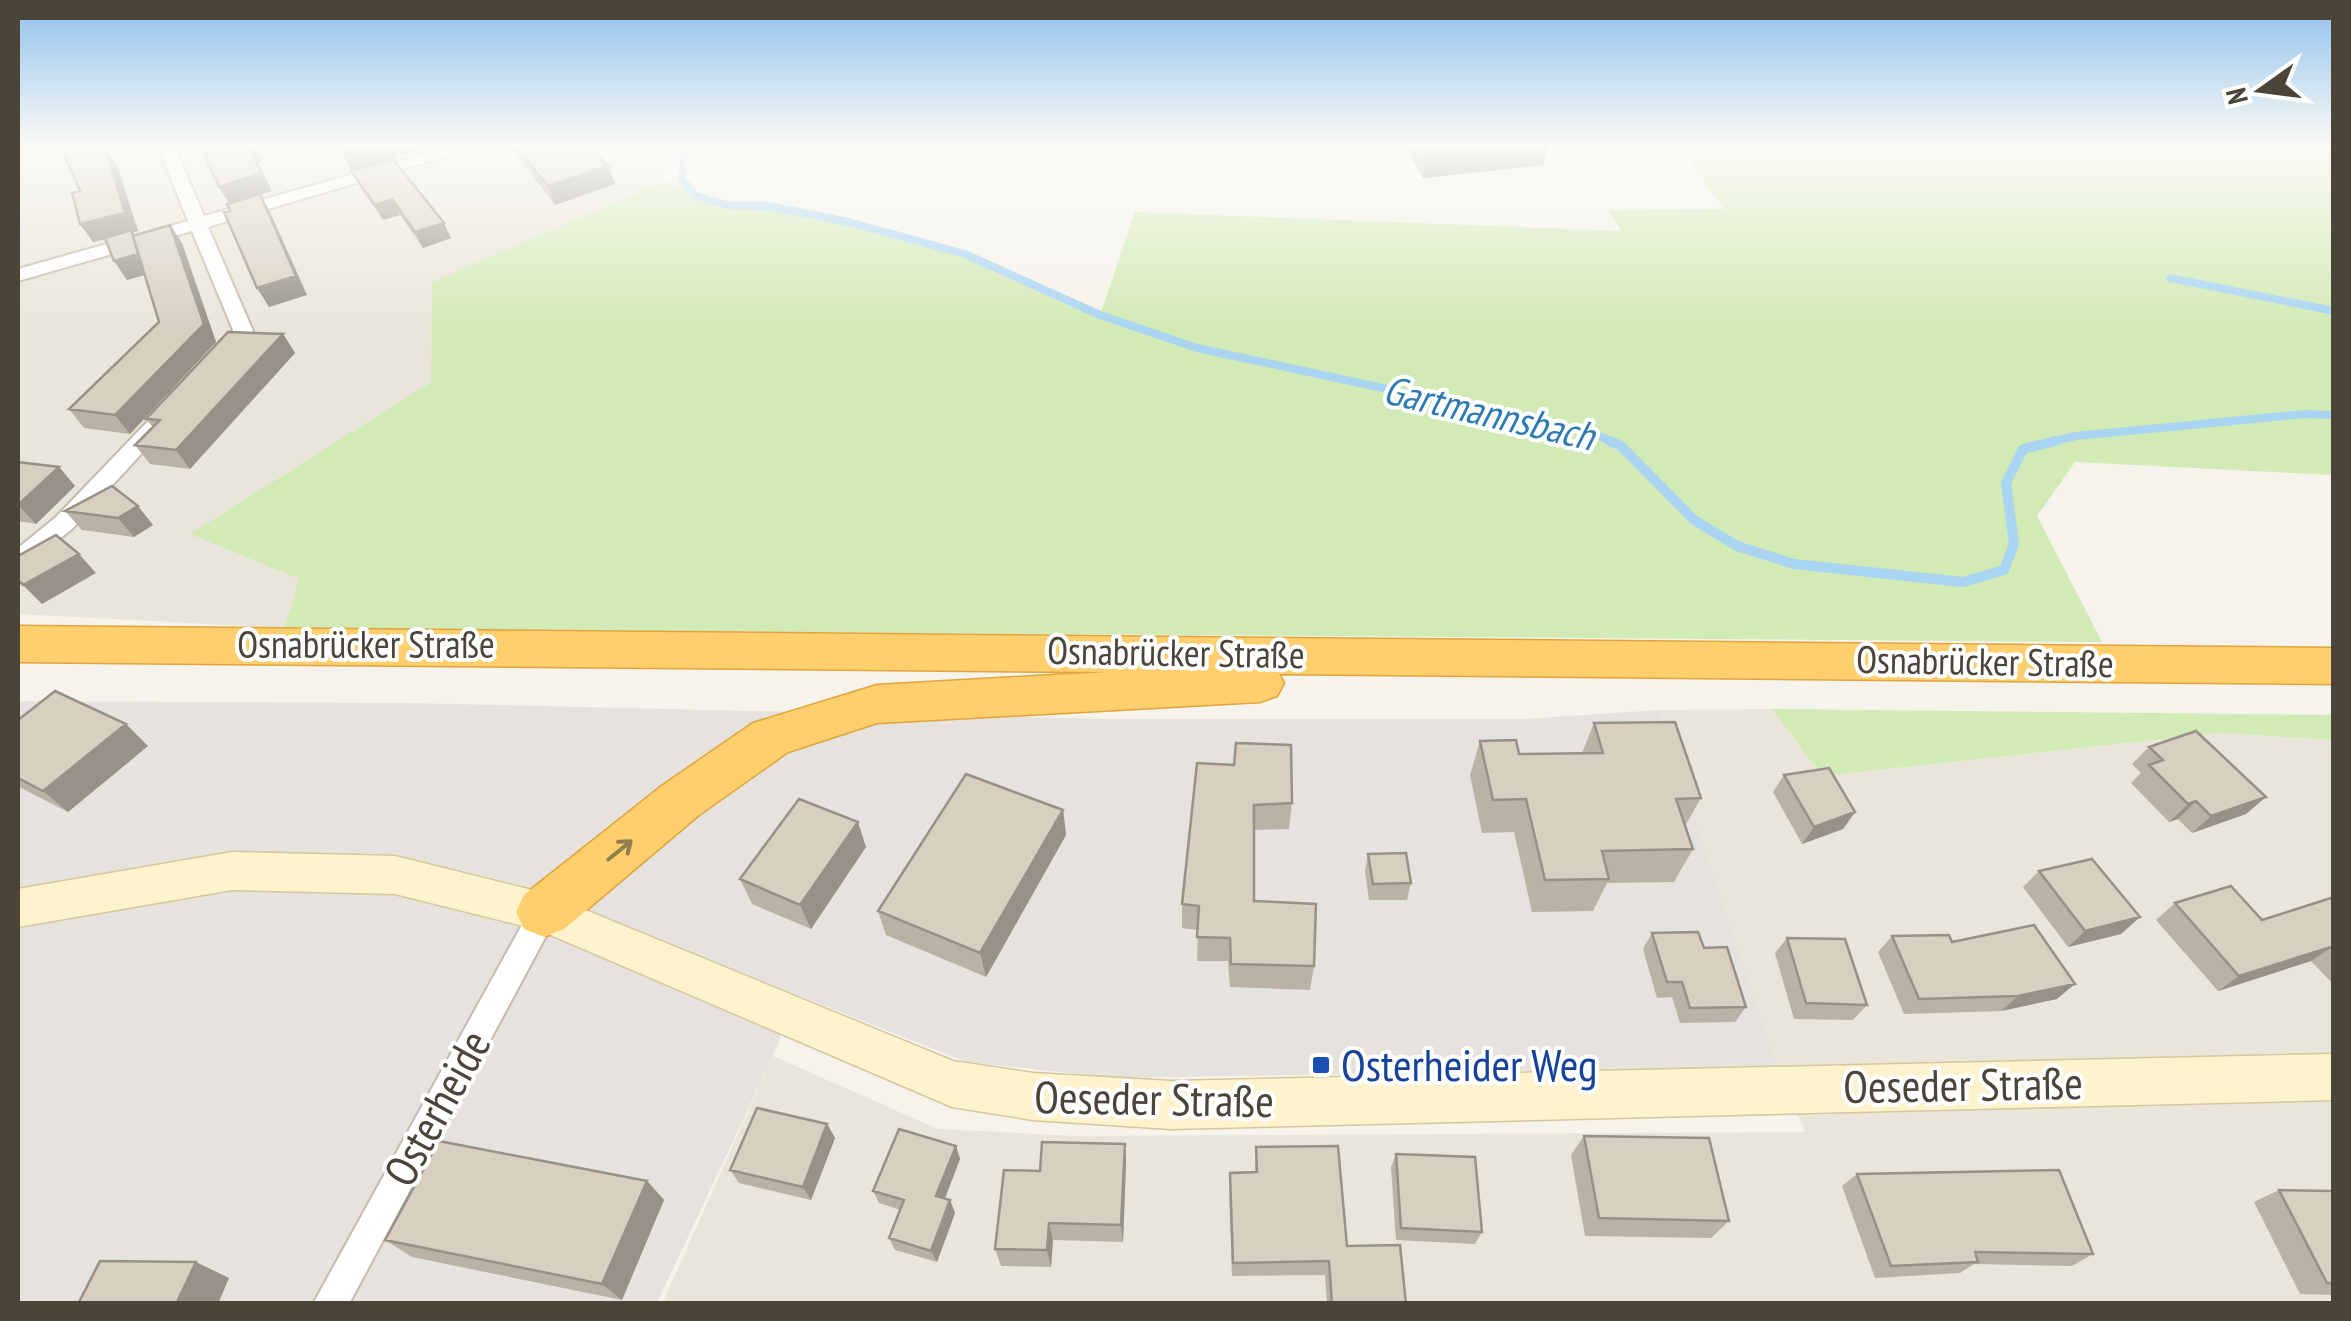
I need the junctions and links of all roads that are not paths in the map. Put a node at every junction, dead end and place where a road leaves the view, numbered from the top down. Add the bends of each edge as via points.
1 (190, 206) edge
2 (262, 206) edge
3 (197, 224) junction
4 (18, 275) edge
5 (211, 367) edge
6 (173, 408) edge
7 (18, 560) edge
8 (18, 644) edge
9 (2334, 666) edge
10 (18, 674) edge
11 (1277, 682) junction
12 (2334, 695) edge
13 (18, 908) edge
14 (544, 912) junction
15 (2334, 1077) edge
16 (330, 1304) edge

1 - 3 street
2 - 3 street
3 - 4 street
3 - 5 street via 243,331
6 - 7 street via 64,523
8 - 9 highway, Osnabrücker Straße
10 - 11 highway, Osnabrücker Straße
11 - 12 highway, Osnabrücker Straße
14 -> 11 highway via 681,800 771,737 824,720 877,704
13 - 14 street, Oeseder Straße via 232,871 394,875
14 - 15 street, Oeseder Straße via 952,1084 999,1094 1171,1105
14 - 16 street, Osterheide

